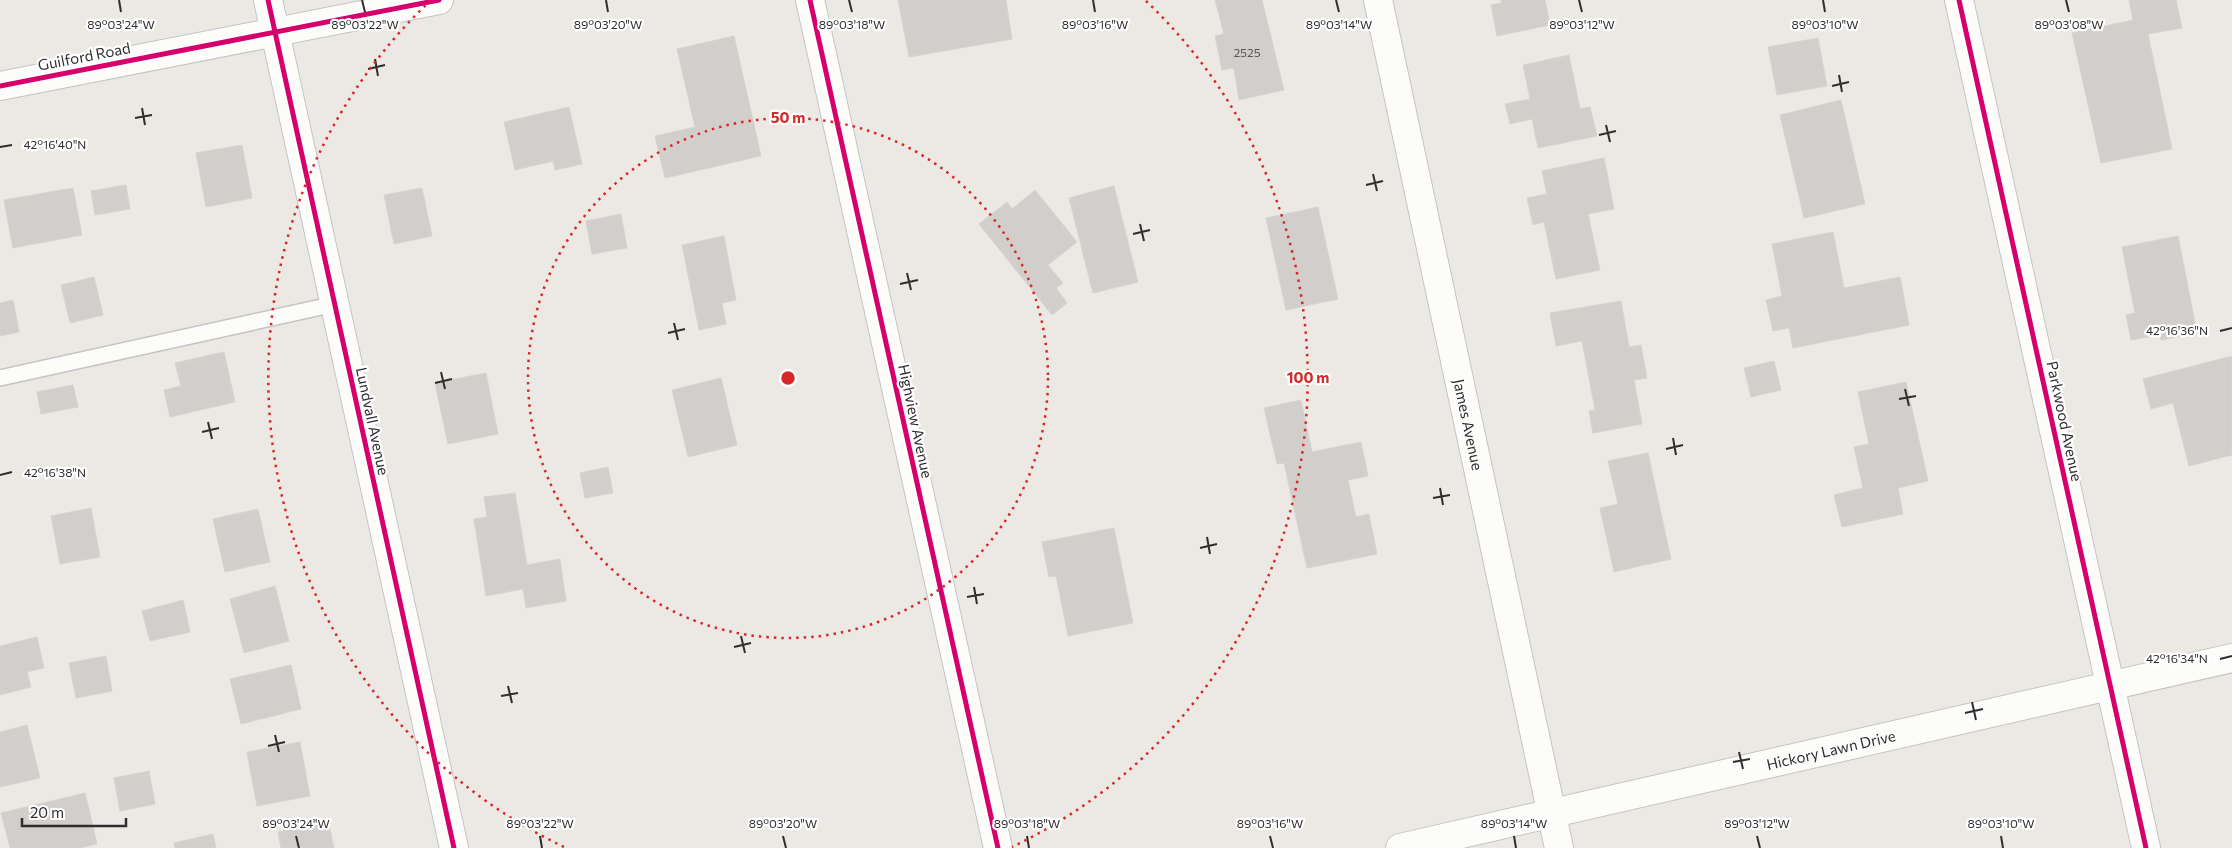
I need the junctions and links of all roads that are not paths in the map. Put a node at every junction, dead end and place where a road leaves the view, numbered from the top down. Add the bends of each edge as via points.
1 (268, 0) edge
2 (439, 0) edge
3 (810, 0) edge
4 (1378, 0) edge
5 (1959, 0) edge
6 (275, 31) junction
7 (0, 86) edge
8 (335, 304) junction
9 (0, 378) edge
10 (2232, 658) edge
11 (2111, 686) junction
12 (1551, 812) junction
13 (454, 848) edge
14 (998, 848) edge
15 (1400, 848) edge
16 (1559, 848) edge
17 (2146, 848) edge

1 - 6 street, Lundvall Avenue
2 - 6 street, Guilford Road
3 - 14 street, Highview Avenue
4 - 12 street, James Avenue
5 - 11 street, Parkwood Avenue
6 - 7 street, Guilford Road
6 - 8 street, Lundvall Avenue
8 - 9 lane
8 - 13 street, Lundvall Avenue
10 - 11 street, Hickory Lawn Drive
11 - 12 street, Hickory Lawn Drive
11 - 17 street, Parkwood Avenue
12 - 15 street, Hickory Lawn Drive
12 - 16 street, James Avenue

